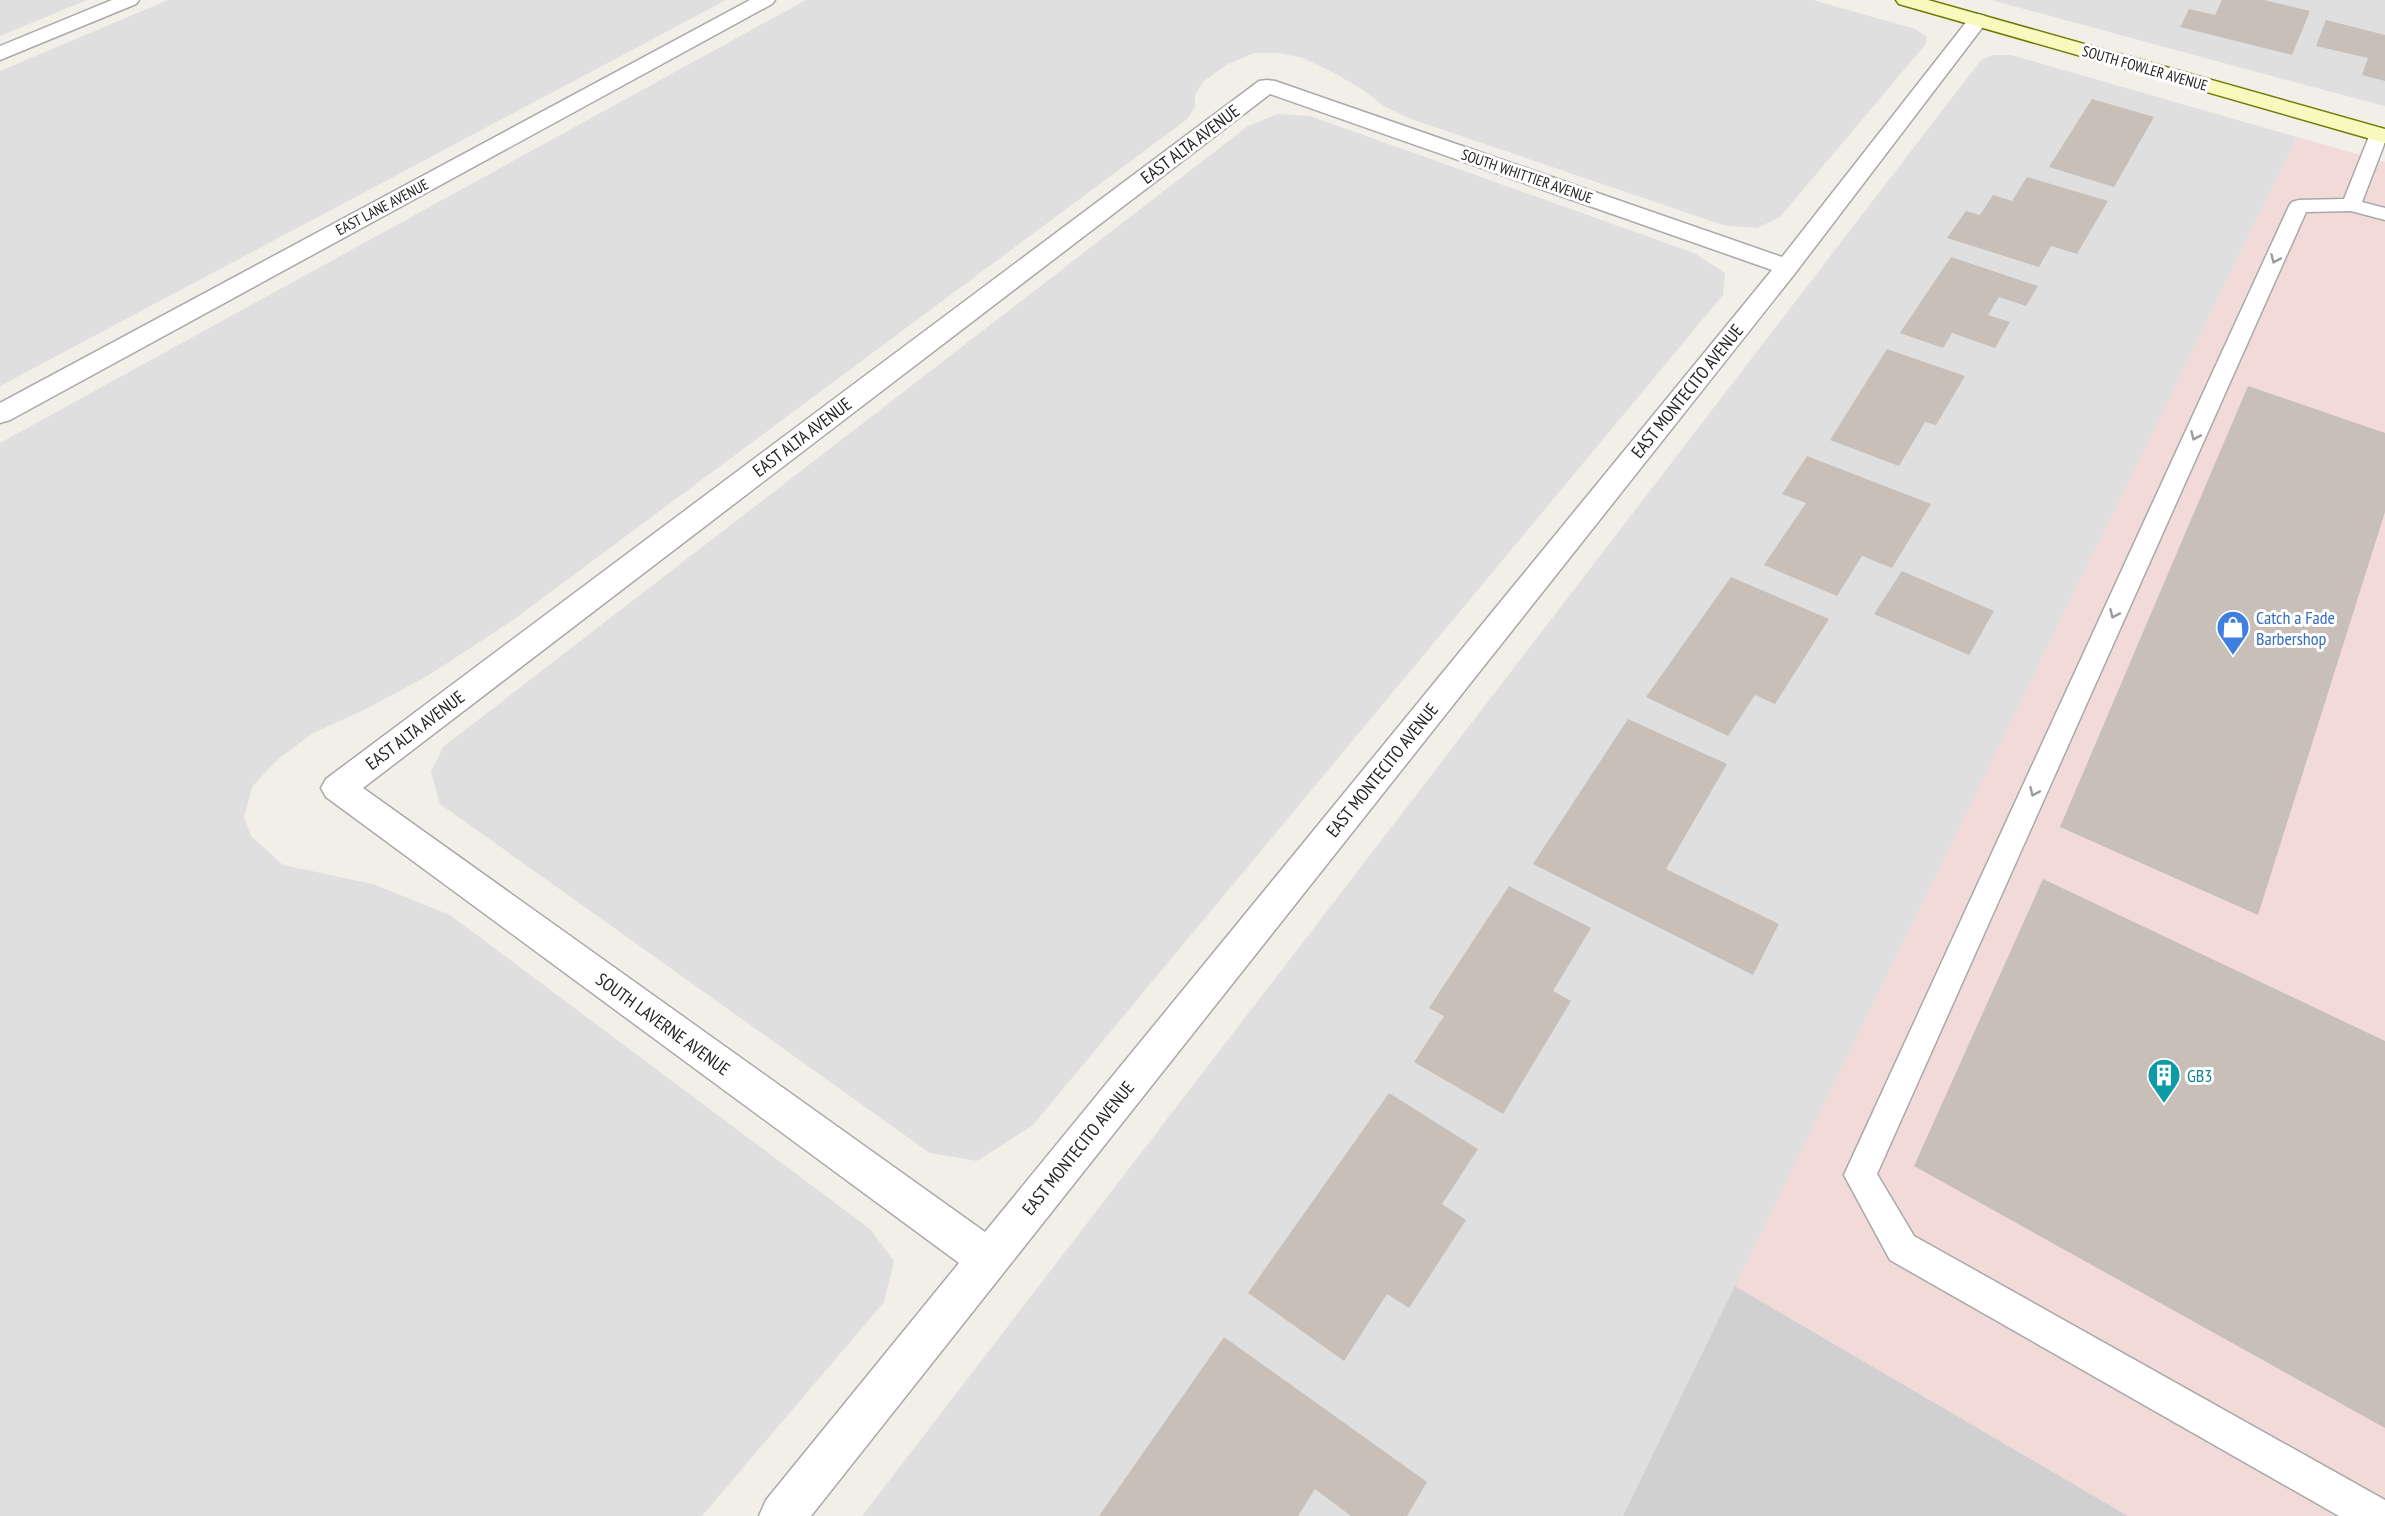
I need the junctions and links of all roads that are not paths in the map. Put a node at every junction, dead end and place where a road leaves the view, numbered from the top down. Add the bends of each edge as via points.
1 (129, 0) edge
2 (765, 0) edge
3 (1911, 1) edge
4 (1978, 20) junction
5 (0, 54) edge
6 (1268, 86) joint
7 (2382, 135) edge
8 (2351, 204) junction
9 (2385, 214) edge
10 (1787, 267) junction
11 (0, 414) edge
12 (338, 788) joint
13 (988, 1259) junction
14 (782, 1516) edge
15 (2376, 1516) edge

1 - 5 street
2 - 11 street, EAST LANE AVENUE
3 - 4 main road, SOUTH FOWLER AVENUE
4 - 7 main road, SOUTH FOWLER AVENUE
4 - 10 street, EAST MONTECITO AVENUE
6 - 10 street, SOUTH WHITTIER AVENUE
6 - 12 street, EAST ALTA AVENUE
7 - 8 lane
8 - 9 lane
8 -> 15 lane via 2299,206 1860,1175 1902,1248
10 - 13 street, EAST MONTECITO AVENUE
12 - 13 street, SOUTH LAVERNE AVENUE
13 - 14 street, EAST MONTECITO AVENUE

